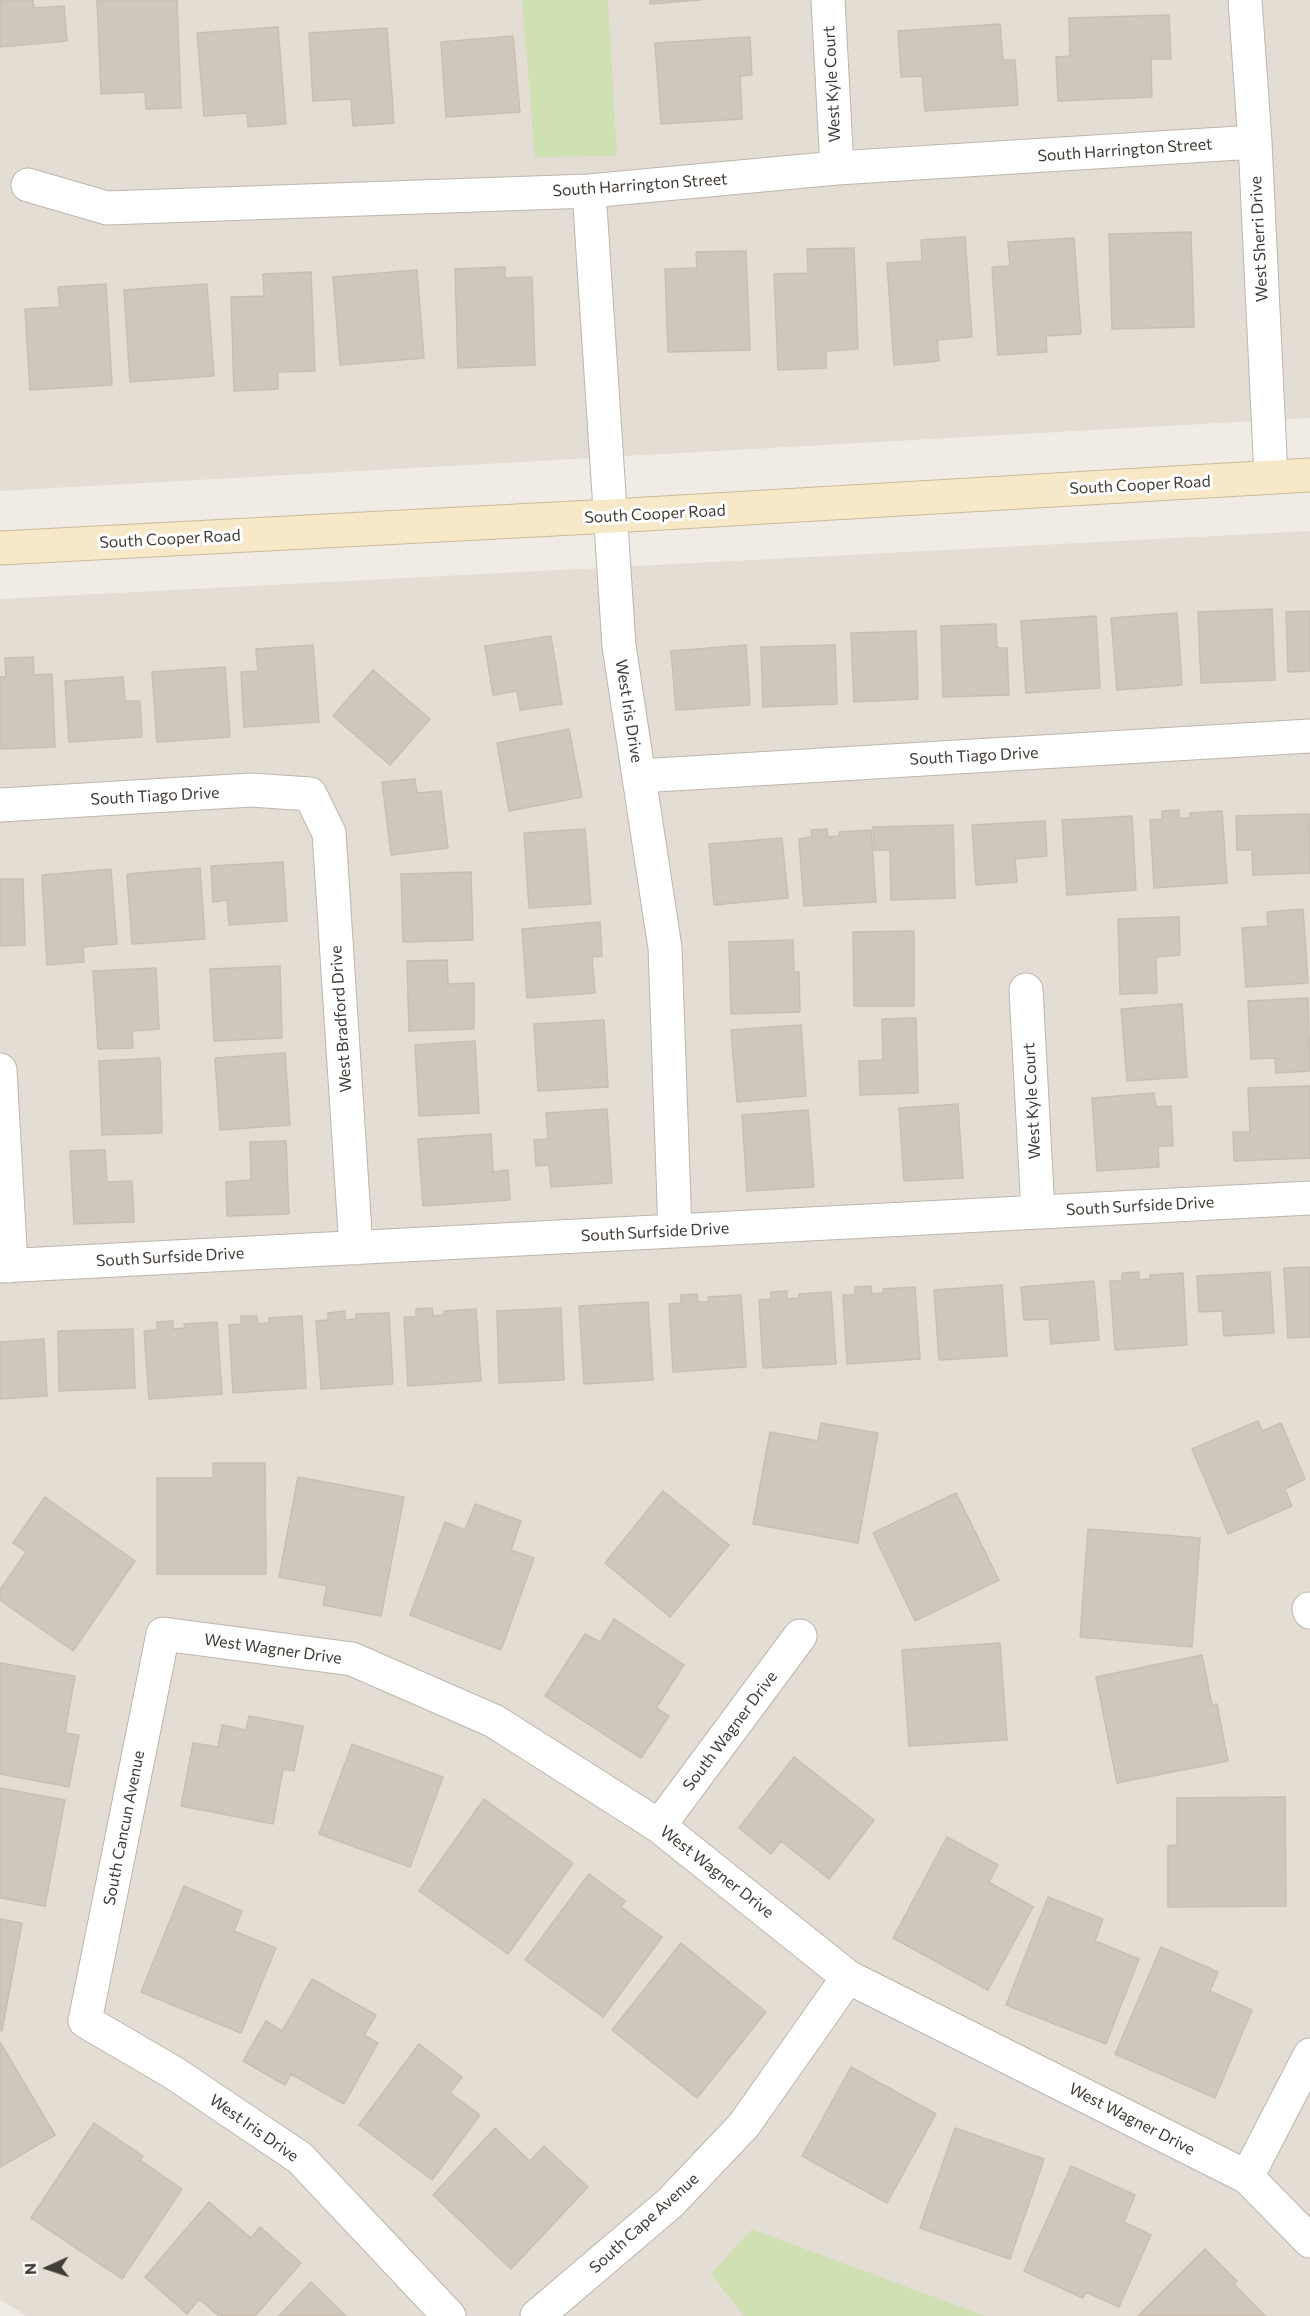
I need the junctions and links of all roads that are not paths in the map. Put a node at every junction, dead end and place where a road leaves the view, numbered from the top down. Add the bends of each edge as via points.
1 (828, 0) edge
2 (1245, 0) edge
3 (1255, 142) junction
4 (837, 168) junction
5 (28, 185) dead end
6 (590, 191) junction
7 (1310, 475) edge
8 (1271, 477) junction
9 (612, 516) junction
10 (0, 548) edge
11 (1310, 736) edge
12 (639, 776) junction
13 (310, 794) joint
14 (0, 805) edge
15 (1026, 990) dead end
16 (0, 1070) edge
17 (1310, 1198) edge
18 (1038, 1212) junction
19 (675, 1231) junction
20 (356, 1248) junction
21 (6, 1266) edge
22 (163, 1634) joint
23 (800, 1636) dead end
24 (659, 1826) junction
25 (848, 1977) junction
26 (85, 2021) joint
27 (1310, 2055) edge
28 (1247, 2177) junction
29 (1310, 2241) edge
30 (449, 2316) edge
31 (537, 2316) edge

1 - 4 street, West Kyle Court
2 - 3 street, West Sherri Drive
3 - 4 street, South Harrington Street
3 - 8 street, West Sherri Drive
4 - 6 street, South Harrington Street
5 - 6 street, South Harrington Street via 107,208
6 - 9 street, West Iris Drive
7 - 8 main road, South Cooper Road
8 - 9 main road, South Cooper Road
9 - 10 main road, South Cooper Road
9 - 12 street, West Iris Drive via 619,646
11 - 12 street, South Tiago Drive
12 - 19 street, West Iris Drive via 665,948
13 - 14 street, South Tiago Drive via 251,790
13 - 20 street, West Bradford Drive via 329,833
15 - 18 street, West Kyle Court
16 - 21 street
17 - 18 street, South Surfside Drive
18 - 19 street, South Surfside Drive
19 - 20 street, South Surfside Drive
20 - 21 street, South Surfside Drive
22 - 24 street, West Wagner Drive via 352,1659 494,1721
22 - 26 street, South Cancun Avenue
23 - 24 street, South Wagner Drive
24 - 25 street, West Wagner Drive
25 - 28 street, West Wagner Drive
25 - 31 street, South Cape Avenue via 744,2125 670,2203
26 - 30 street, West Iris Drive via 174,2073 300,2158
27 - 28 street
28 - 29 street

